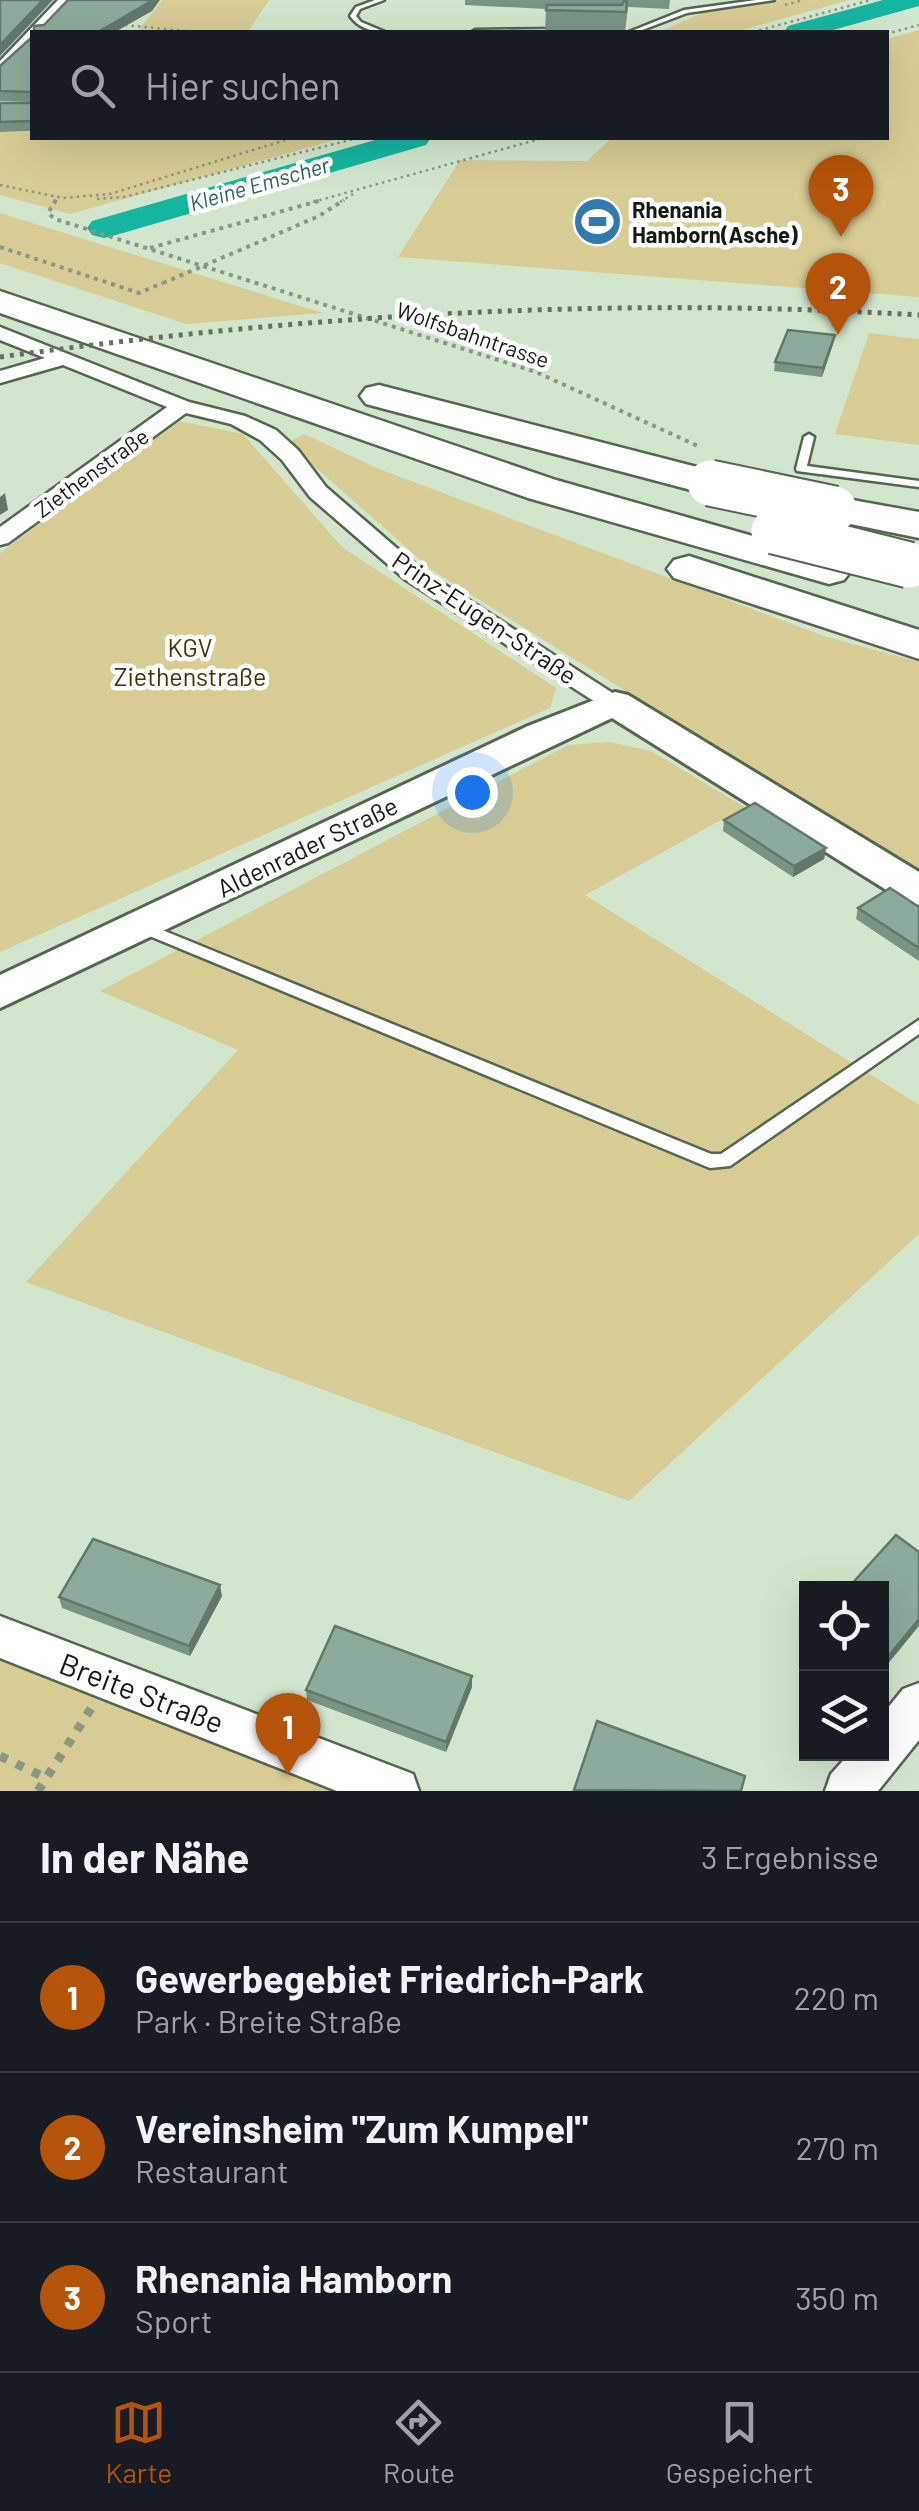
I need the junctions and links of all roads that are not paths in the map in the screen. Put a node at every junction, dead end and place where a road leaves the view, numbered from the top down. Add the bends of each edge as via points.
1 (65, 0) edge
2 (382, 0) edge
3 (686, 0) edge
4 (771, 0) edge
5 (686, 11) junction
6 (615, 27) edge
7 (38, 30) edge
8 (377, 30) edge
9 (484, 30) edge
10 (519, 30) edge
11 (625, 30) edge
12 (636, 30) edge
13 (30, 38) edge
14 (0, 70) edge
15 (0, 280) edge
16 (0, 302) edge
17 (0, 333) edge
18 (222, 355) junction
19 (63, 359) junction
20 (172, 362) junction
21 (0, 376) edge
22 (182, 406) junction
23 (809, 437) dead end
24 (919, 484) edge
25 (0, 538) edge
26 (916, 562) edge
27 (912, 643) edge
28 (615, 704) junction
29 (919, 891) edge
30 (140, 926) junction
31 (0, 992) edge
32 (919, 1026) edge
33 (0, 1637) edge
34 (919, 1704) edge
35 (889, 1741) edge
36 (873, 1761) edge
37 (396, 1791) edge
38 (848, 1791) edge

1 - 7 street
2 - 8 lane via 353,16
3 - 5 lane
4 - 5 lane
5 - 12 lane
6 - 11 lane
9 - 10 lane
13 - 14 street
15 - 18 highway
16 - 20 highway
17 - 19 street, Prinz-Eugen-Straße
18 - 26 highway, bridge via 565,470 774,530
18 - 26 highway, bridge via 708,467 842,510
19 - 21 street
19 - 22 street, Prinz-Eugen-Straße
20 - 26 highway via 542,488 829,571
20 - 27 highway via 300,421 580,532
22 - 25 street, Ziethenstraße
22 - 28 street, Prinz-Eugen-Straße via 268,435 318,492 414,575
23 - 24 lane via 801,469
28 - 29 street, Prinz-Eugen-Straße
28 - 30 street, Aldenrader Straße
30 - 31 street, Aldenrader Straße
30 - 32 lane via 710,1161 724,1161
33 - 37 street, Breite Straße
34 - 35 street
36 - 38 street

